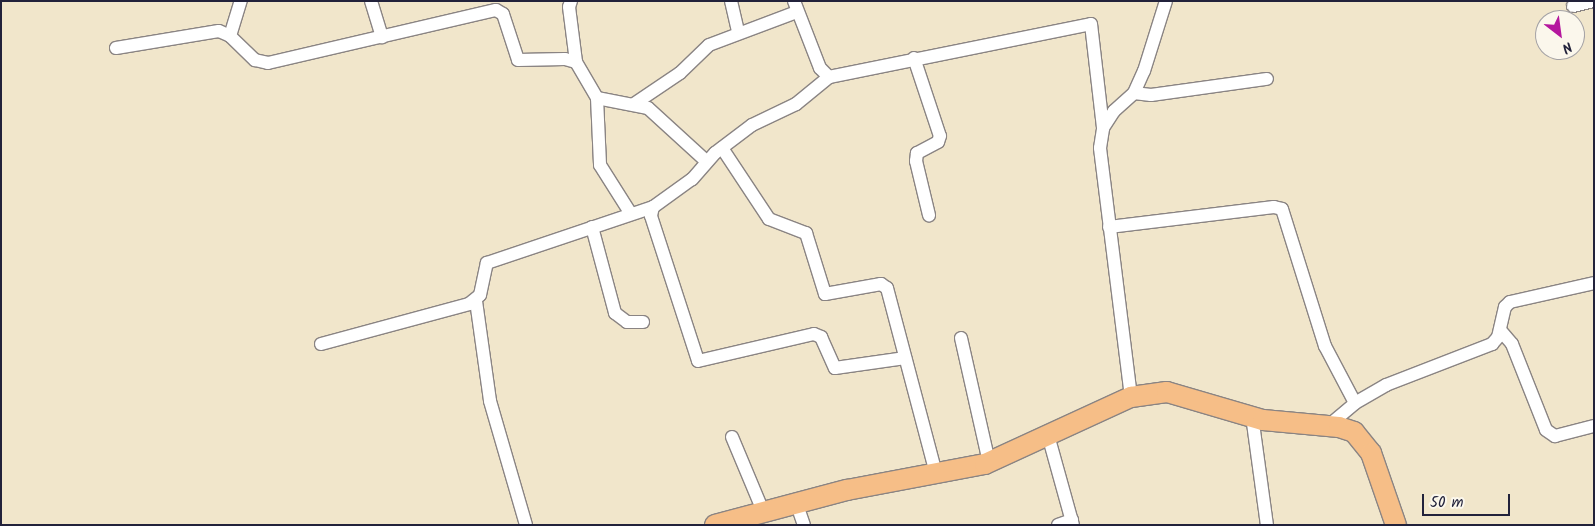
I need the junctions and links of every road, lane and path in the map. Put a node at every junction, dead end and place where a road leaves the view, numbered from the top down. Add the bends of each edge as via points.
1 (241, 1) edge
2 (371, 1) edge
3 (571, 1) edge
4 (731, 1) edge
5 (1166, 1) edge
6 (1594, 1) edge
7 (1573, 6) dead end
8 (796, 7) edge
9 (738, 32) junction
10 (230, 36) junction
11 (382, 36) junction
12 (116, 48) dead end
13 (914, 58) junction
14 (576, 62) junction
15 (829, 77) junction
16 (1267, 79) dead end
17 (1134, 92) junction
18 (597, 98) junction
19 (634, 104) junction
20 (1103, 128) junction
21 (722, 148) junction
22 (706, 161) junction
23 (653, 207) junction
24 (631, 214) junction
25 (928, 215) dead end
26 (1108, 226) junction
27 (592, 227) junction
28 (1594, 283) edge
29 (476, 301) junction
30 (643, 322) dead end
31 (1500, 330) junction
32 (962, 338) dead end
33 (321, 344) dead end
34 (905, 358) junction
35 (1131, 397) junction
36 (1355, 403) junction
37 (1252, 416) junction
38 (1328, 426) junction
39 (1594, 426) edge
40 (1048, 435) junction
41 (732, 438) dead end
42 (989, 462) junction
43 (936, 474) junction
44 (796, 502) junction
45 (763, 511) junction
46 (1072, 523) edge
47 (526, 525) edge
48 (715, 525) edge
49 (804, 525) edge
50 (1058, 525) edge
51 (1266, 525) edge
52 (1396, 525) edge

1 - 10 street
2 - 11 street
3 - 14 street via 569,8
4 - 9 street
5 - 17 street
6 - 7 street
8 - 9 street
8 - 15 street via 820,68
9 - 19 street via 709,45 680,73
10 - 11 street via 260,63
10 - 12 street via 219,31
11 - 14 street via 496,10 503,14 518,60 566,59
13 - 15 street
13 - 20 street via 1092,24
13 - 25 street via 940,136 938,142 917,153
14 - 18 street
15 - 21 street via 796,104 752,126
16 - 17 street via 1151,95
17 - 20 street via 1114,111
18 - 19 street
18 - 24 street via 600,165
19 - 22 street via 648,108
20 - 26 street via 1100,148
21 - 22 street
21 - 34 street via 769,219 803,229 806,233 825,294 881,284 887,288
22 - 23 street via 692,179
23 - 24 street
23 - 34 street via 652,216 698,361 814,334 820,337 836,368
24 - 27 street
26 - 35 street
26 - 36 street via 1274,207 1282,209 1325,346
27 - 29 street via 487,263
27 - 30 street via 615,313 627,322
28 - 31 street via 1510,302 1505,307
29 - 33 street
29 - 47 street via 490,401
31 - 36 street via 1492,344 1439,362 1386,385
31 - 39 street via 1512,344 1546,430 1555,436
32 - 42 street
34 - 43 street
35 - 37 main road via 1168,392
35 - 40 main road
36 - 38 street
37 - 38 main road via 1290,424
37 - 51 street
38 - 52 main road via 1354,432 1364,442 1377,468
40 - 42 main road
40 - 46 street
41 - 45 street
42 - 43 main road
43 - 44 main road via 878,483
44 - 45 main road
44 - 49 street
45 - 48 main road
46 - 50 street

